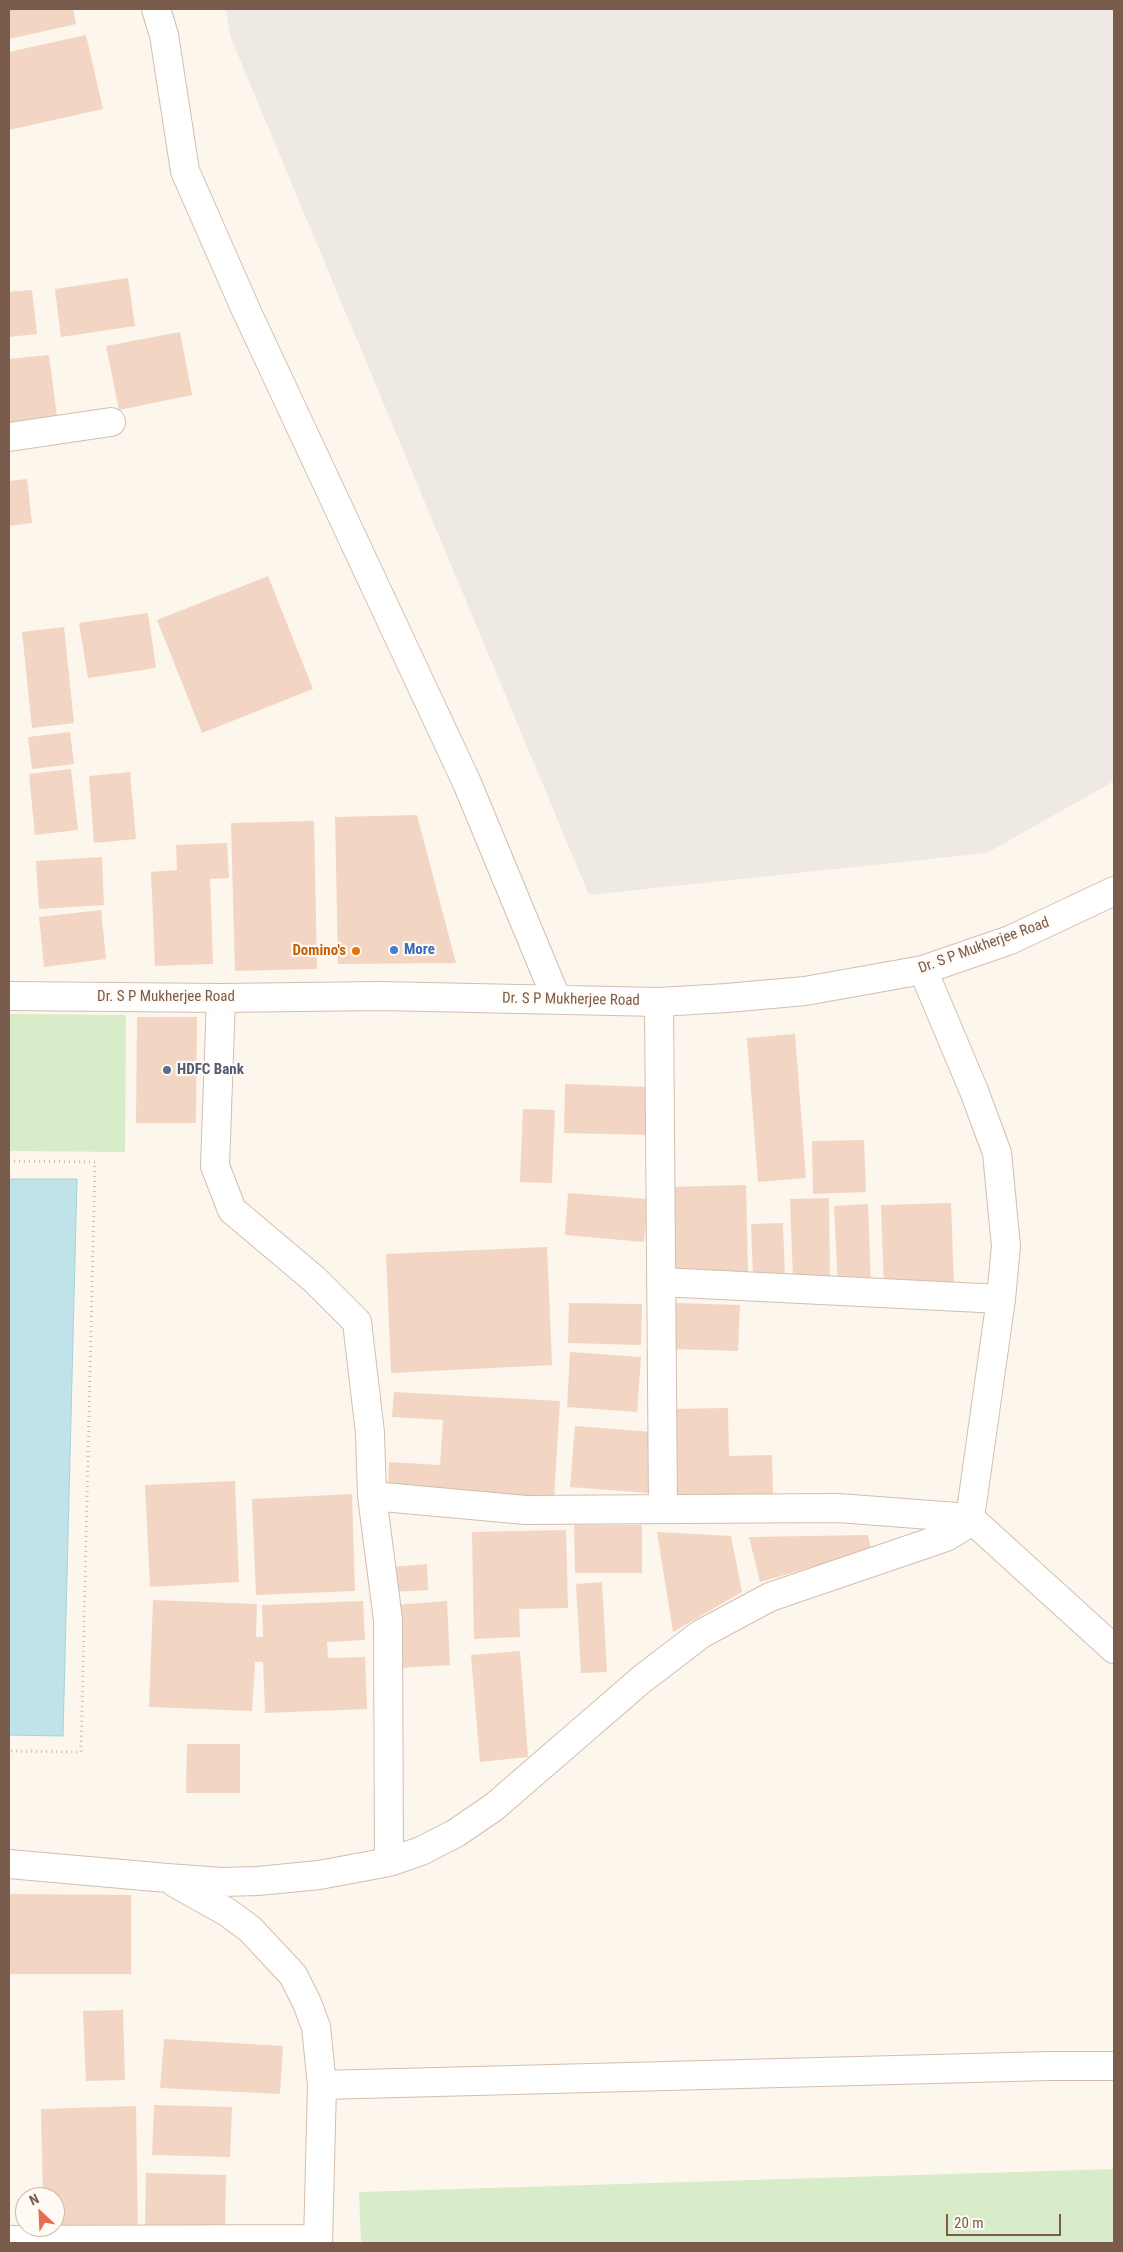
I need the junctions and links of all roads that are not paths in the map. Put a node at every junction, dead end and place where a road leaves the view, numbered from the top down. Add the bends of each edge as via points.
1 (156, 9) edge
2 (111, 422) dead end
3 (9, 437) edge
4 (1114, 892) edge
5 (923, 970) junction
6 (9, 996) edge
7 (221, 998) junction
8 (556, 1000) junction
9 (659, 1002) junction
10 (661, 1282) junction
11 (1001, 1299) junction
12 (372, 1496) junction
13 (662, 1509) junction
14 (970, 1518) junction
15 (1114, 1648) edge
16 (389, 1862) junction
17 (9, 1864) edge
18 (167, 1878) junction
19 (1114, 2066) edge
20 (322, 2085) junction
21 (9, 2240) edge
22 (318, 2241) edge

1 - 8 street via 164,35 185,170 246,310 467,783
2 - 3 street
4 - 5 street, Dr. S P Mukherjee Road via 1010,940
5 - 9 street, Dr. S P Mukherjee Road via 805,991
5 - 11 street via 997,1153 1006,1246
6 - 7 street, Dr. S P Mukherjee Road
7 - 8 street, Dr. S P Mukherjee Road via 380,996
7 - 12 street via 215,1166 232,1210 314,1279 357,1322 370,1434
8 - 9 street, Dr. S P Mukherjee Road
9 - 10 street
10 - 11 street
10 - 13 street
11 - 14 street
12 - 13 street via 526,1510
12 - 16 street via 388,1620
13 - 14 street via 838,1508
14 - 15 street
14 - 16 street via 946,1537 770,1597 701,1634 642,1679 494,1807 456,1833 421,1851
16 - 18 street via 288,1878 222,1882
17 - 18 street
18 - 20 street via 250,1929 292,1975 316,2027
19 - 20 street
20 - 22 street
21 - 22 street

